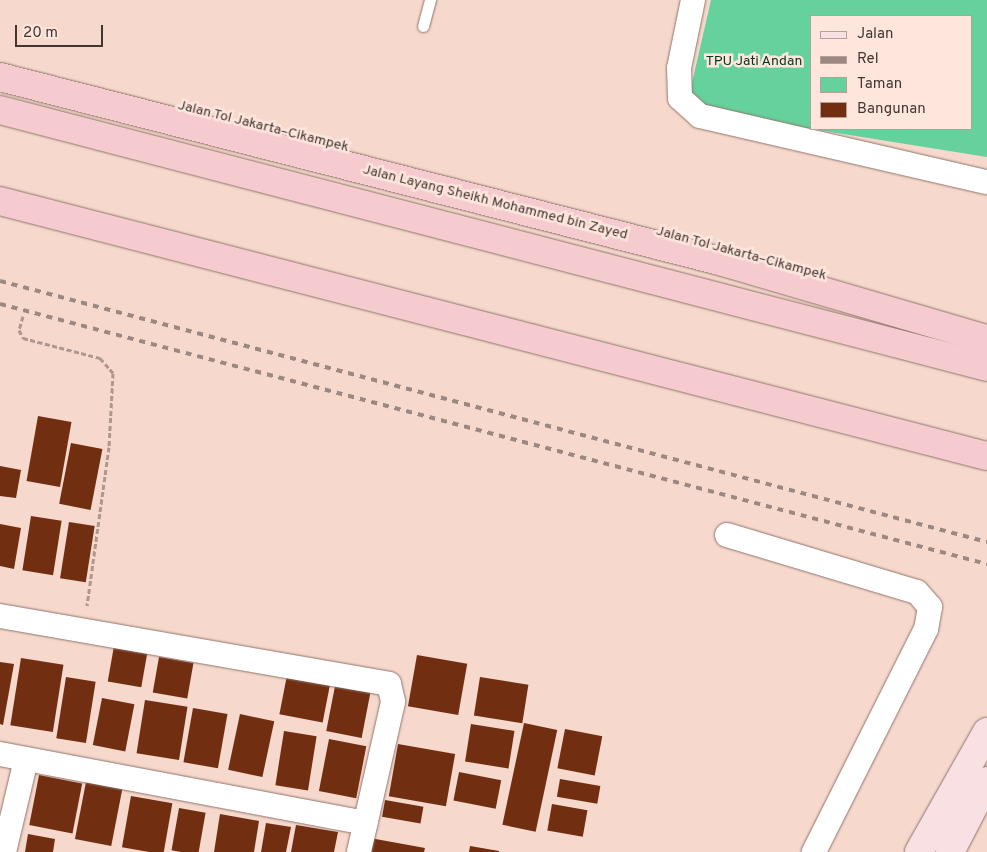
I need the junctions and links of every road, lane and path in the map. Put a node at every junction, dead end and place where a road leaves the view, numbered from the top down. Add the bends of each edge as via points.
1 (430, 0) edge
2 (693, 0) edge
3 (423, 26) dead end
4 (0, 63) edge
5 (0, 76) edge
6 (0, 110) edge
7 (987, 182) edge
8 (0, 201) edge
9 (22, 316) dead end
10 (987, 323) edge
11 (987, 339) edge
12 (987, 367) edge
13 (987, 456) edge
14 (727, 536) dead end
15 (0, 616) edge
16 (84, 627) junction
17 (987, 732) edge
18 (0, 754) edge
19 (26, 760) junction
20 (987, 781) edge
21 (366, 823) junction
22 (4, 852) edge
23 (359, 852) edge
24 (814, 852) edge
25 (919, 852) edge
26 (950, 852) edge

1 - 3 lane
2 - 7 street via 680,68 680,98 700,116
4 - 10 highway, Jalan Tol Jakarta–Cikampek via 250,122 790,265
5 - 11 highway, Jalan Layang Sheikh Mohammed bin Zayed via 716,260
6 - 12 highway
8 - 13 highway
9 - 16 path via 19,330 23,338 100,358 113,373 109,447
14 - 24 street via 916,592 930,607 926,630
15 - 16 street
16 - 21 street via 389,684 393,702
17 - 25 main road
18 - 19 street
19 - 21 street
19 - 22 street
20 - 26 main road
21 - 23 street

